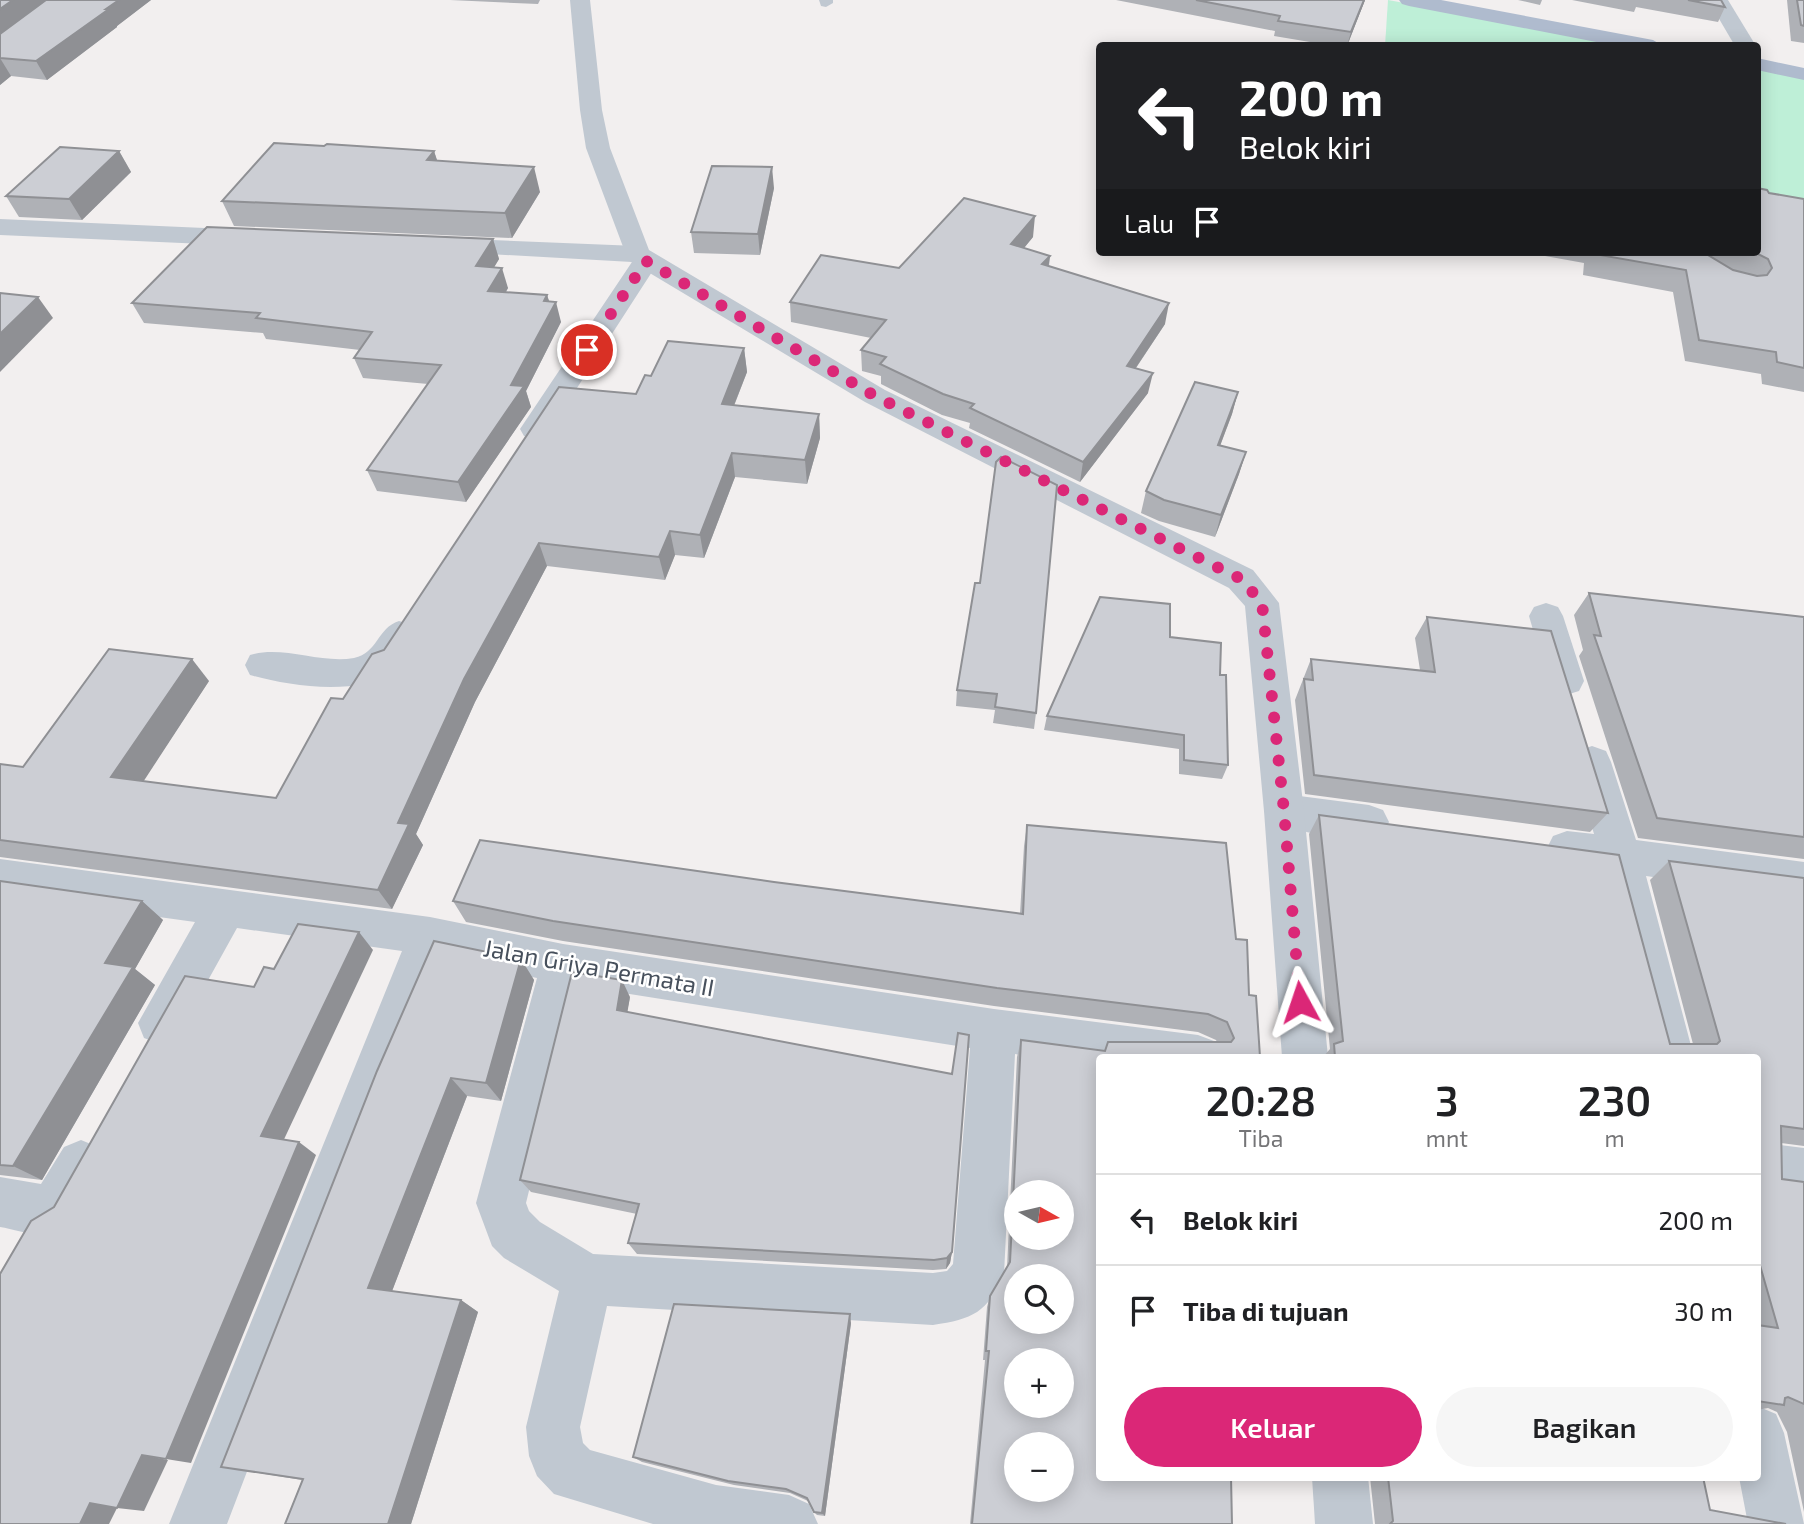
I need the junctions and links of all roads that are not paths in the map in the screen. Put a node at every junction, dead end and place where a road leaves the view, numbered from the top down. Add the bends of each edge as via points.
1 (580, 0) edge
2 (1718, 0) edge
3 (1419, 1) edge
4 (1632, 42) edge
5 (1743, 42) edge
6 (1761, 65) edge
7 (1804, 74) edge
8 (0, 227) edge
9 (277, 239) edge
10 (416, 245) edge
11 (642, 258) junction
12 (517, 456) edge
13 (419, 604) edge
14 (1546, 617) dead end
15 (263, 665) dead end
16 (1284, 811) junction
17 (1405, 827) edge
18 (1526, 843) edge
19 (1620, 855) junction
20 (0, 877) edge
21 (1804, 880) edge
22 (225, 909) junction
23 (430, 936) junction
24 (562, 964) junction
25 (994, 1030) junction
26 (142, 1054) edge
27 (1175, 1054) edge
28 (1305, 1054) edge
29 (1670, 1054) edge
30 (101, 1127) edge
31 (1761, 1167) edge
32 (1804, 1172) edge
33 (0, 1202) edge
34 (587, 1279) junction
35 (1761, 1451) edge
36 (1340, 1481) edge
37 (198, 1524) edge
38 (789, 1524) edge
39 (1344, 1524) edge
40 (1777, 1524) edge

1 - 11 street via 598,148
2 - 5 street
3 - 4 main road
6 - 7 main road
8 - 9 street
10 - 11 street
11 - 12 street
11 - 16 street via 875,396 1241,579 1262,603
13 - 15 street via 381,661 358,671
14 - 19 street
16 - 17 street
16 - 28 street
18 - 19 street
19 - 21 street
19 - 29 street
20 - 22 street, Jalan Griya Permata II
22 - 23 street, Jalan Griya Permata II
22 - 26 street
23 - 24 street, Jalan Griya Permata II
23 - 37 street
24 - 25 street, Jalan Griya Permata II
24 - 34 street via 501,1203 510,1228 522,1240
25 - 27 street, Jalan Griya Permata II
25 - 34 street via 978,1274 961,1295 933,1299
30 - 33 street via 55,1206 48,1210
31 - 32 street
34 - 38 street via 552,1427 557,1456 575,1474 716,1513
35 - 40 street
36 - 39 street

